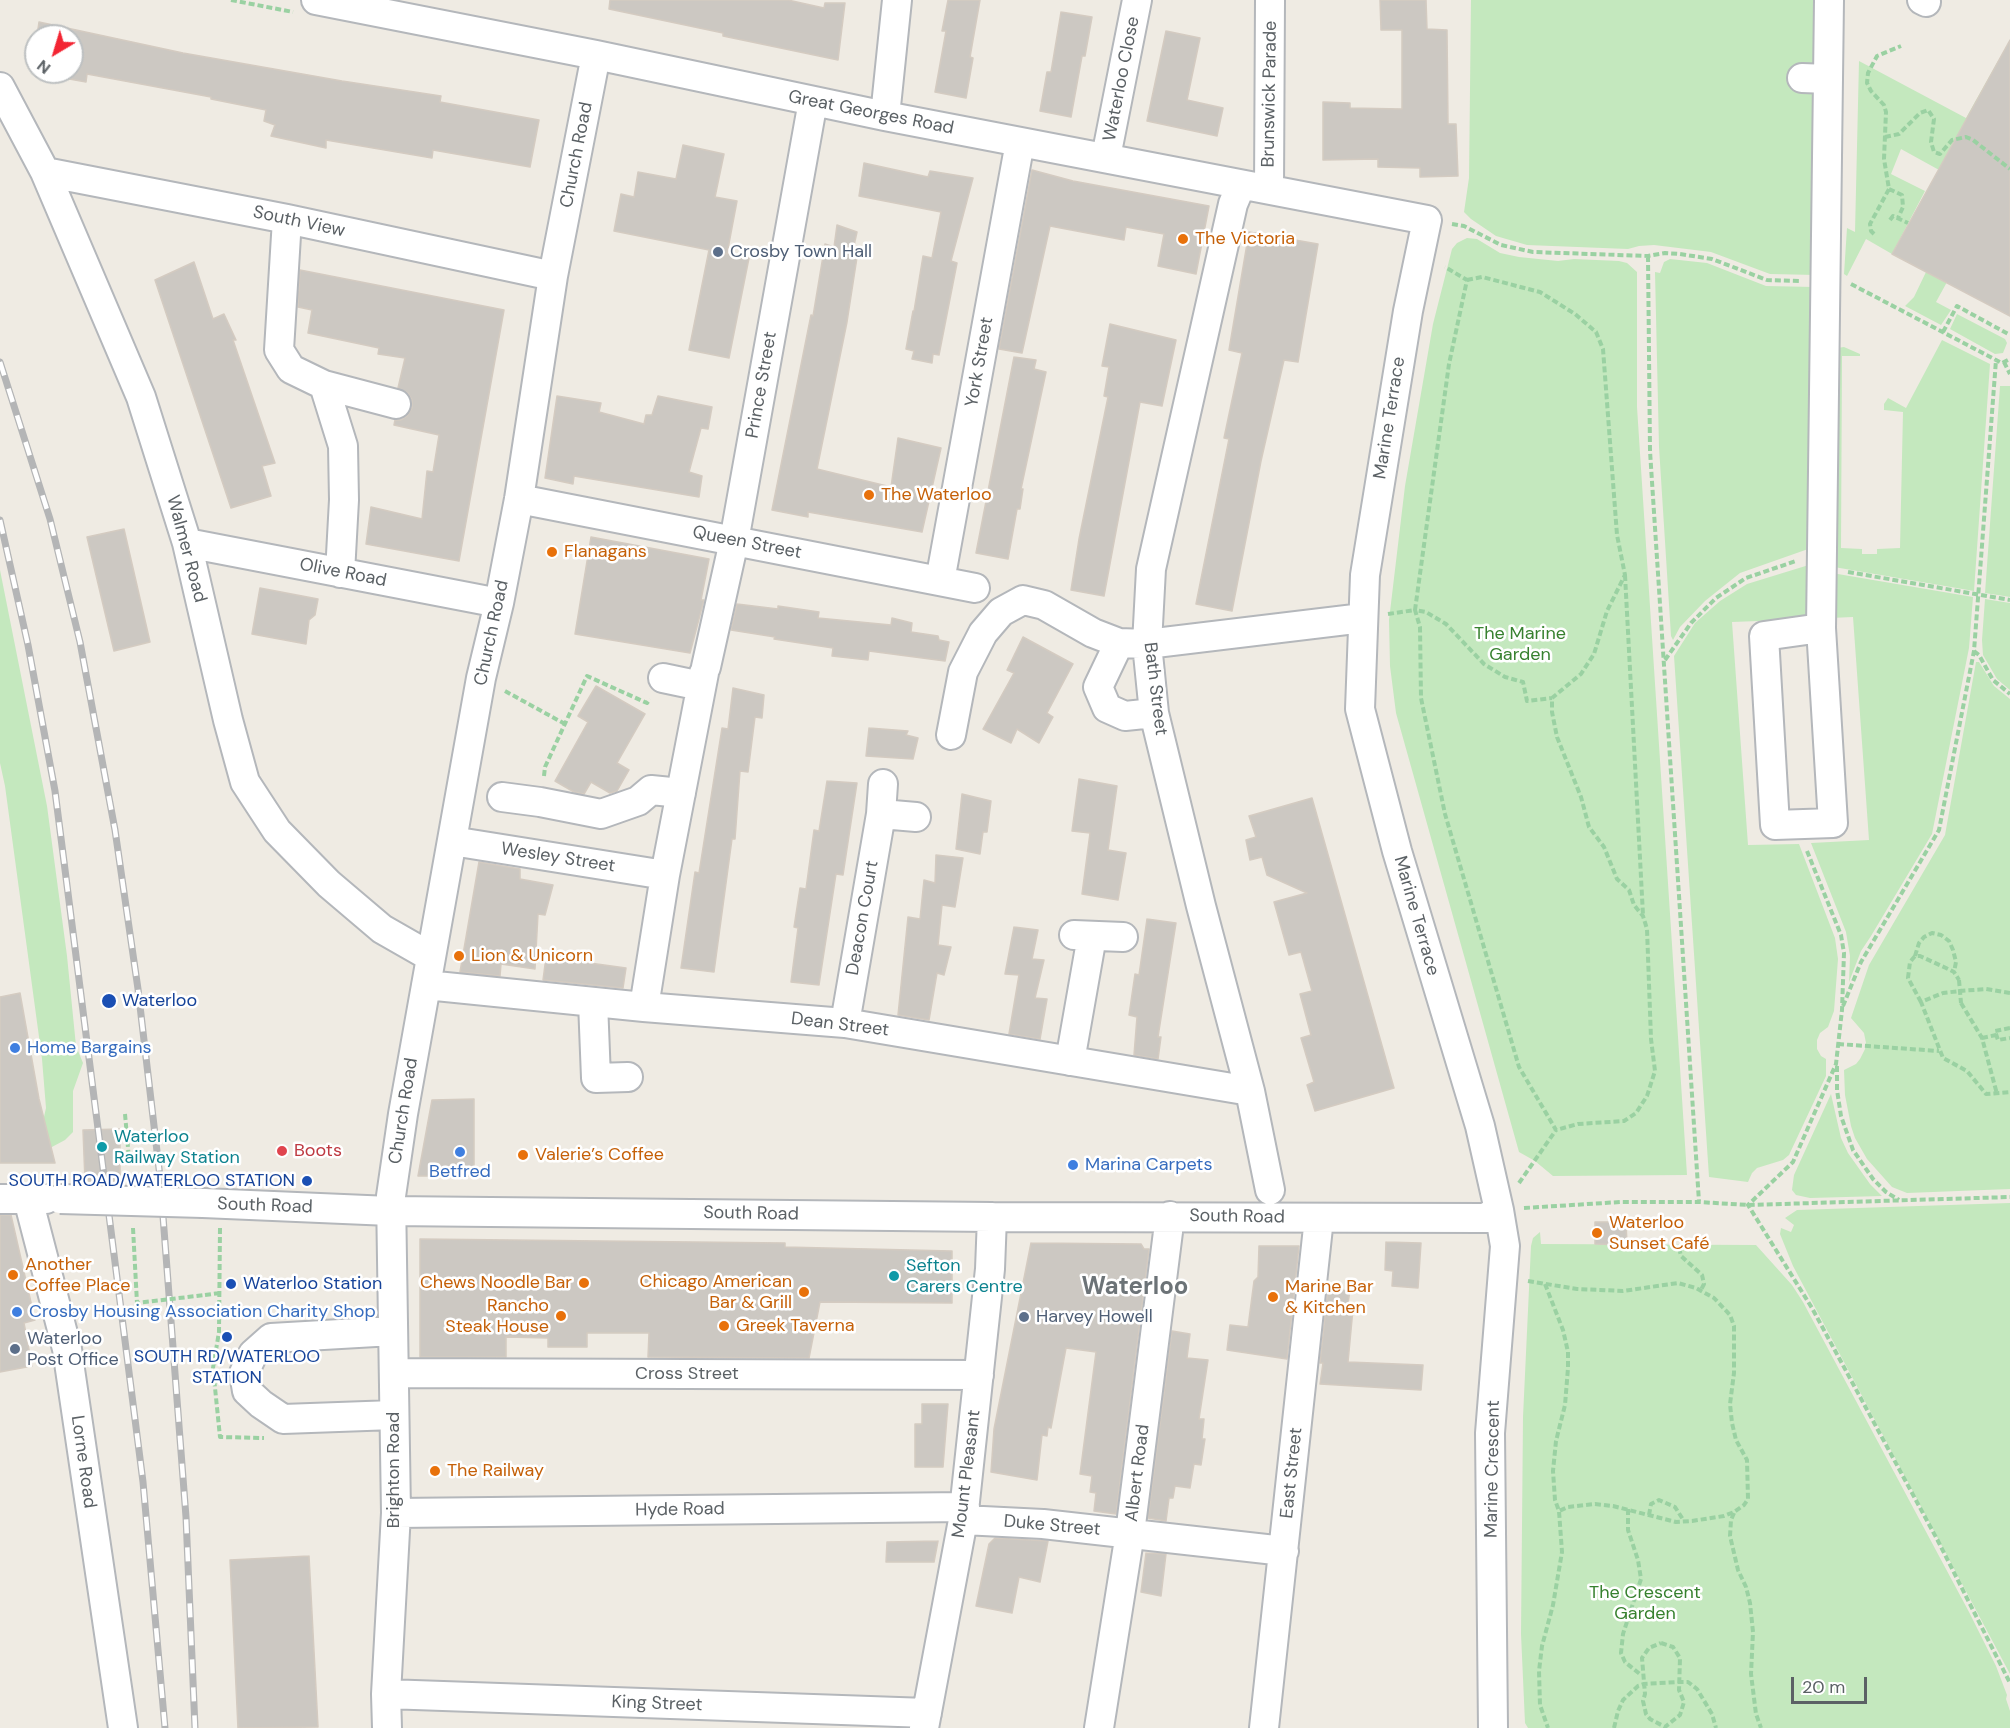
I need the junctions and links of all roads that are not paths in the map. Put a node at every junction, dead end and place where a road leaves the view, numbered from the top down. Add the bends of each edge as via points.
1 (316, 0) edge
2 (897, 0) edge
3 (1137, 0) edge
4 (1270, 0) edge
5 (1829, 0) edge
6 (596, 56) junction
7 (0, 87) edge
8 (813, 101) junction
9 (885, 116) junction
10 (1020, 142) junction
11 (1106, 157) junction
12 (45, 172) junction
13 (1255, 187) junction
14 (287, 219) junction
15 (1427, 220) joint
16 (553, 276) junction
17 (324, 385) junction
18 (396, 404) dead end
19 (519, 499) junction
20 (734, 541) junction
21 (187, 543) junction
22 (340, 573) junction
23 (940, 581) junction
24 (975, 588) dead end
25 (499, 603) junction
26 (1364, 618) junction
27 (1821, 628) junction
28 (1119, 643) junction
29 (1147, 644) junction
30 (704, 675) junction
31 (663, 678) road end
32 (1154, 713) junction
33 (951, 735) dead end
34 (883, 784) dead end
35 (681, 793) junction
36 (502, 797) dead end
37 (880, 814) junction
38 (916, 817) dead end
39 (452, 841) junction
40 (665, 875) junction
41 (1123, 938) dead end
42 (431, 957) junction
43 (426, 985) junction
44 (593, 1002) junction
45 (644, 1007) junction
46 (845, 1023) junction
47 (1070, 1061) junction
48 (628, 1077) dead end
49 (1250, 1091) junction
50 (1270, 1190) dead end
51 (0, 1199) edge
52 (28, 1199) junction
53 (1500, 1210) junction
54 (390, 1211) junction
55 (1170, 1216) junction
56 (992, 1217) junction
57 (1319, 1218) junction
58 (393, 1331) junction
59 (394, 1372) junction
60 (979, 1375) junction
61 (394, 1414) junction
62 (396, 1513) junction
63 (964, 1513) junction
64 (1130, 1533) junction
65 (1284, 1551) junction
66 (386, 1694) junction
67 (926, 1721) edge
68 (123, 1728) edge
69 (387, 1728) edge
70 (1099, 1728) edge
71 (1264, 1728) edge
72 (1493, 1728) edge

1 - 6 street, Great Georges Road
2 - 9 street
3 - 11 street, Waterloo Close
4 - 13 street, Brunswick Parade
5 - 27 street via 1815,78 1825,282
6 - 8 street, Great Georges Road
6 - 16 street, Church Road
7 - 12 street, Walmer Road
8 - 9 street, Great Georges Road
8 - 20 street, Prince Street
9 - 10 street, Great Georges Road
10 - 11 street, Great Georges Road
10 - 23 street, York Street
11 - 13 street, Great Georges Road
12 - 14 street, South View
12 - 21 street, Walmer Road via 141,397
13 - 15 street, Great Georges Road
13 - 29 street, Bath Street via 1233,204 1151,569
14 - 16 street, South View
14 - 17 street via 279,350 291,369
15 - 26 street, Marine Terrace via 1406,322 1367,563
16 - 19 street, Church Road
17 - 18 street
17 - 22 street via 343,446
19 - 20 street, Queen Street
19 - 25 street, Church Road
20 - 23 street, Queen Street
20 - 30 street, Prince Street
21 - 22 street, Olive Road
21 - 42 street, Walmer Road via 245,782 277,831 329,884 382,929
22 - 25 street, Olive Road
23 - 24 street, Queen Street
25 - 39 street, Church Road via 481,678
26 - 29 street
26 - 53 street, Marine Terrace via 1360,709 1397,851 1480,1126
27 - 27 street via 1833,824 1775,825 1764,636
28 - 29 street
28 - 32 street via 1098,687 1107,708 1125,716
28 - 33 street via 1044,605 1023,600 1001,612 983,633 963,672
29 - 32 street, Bath Street
30 - 31 street
30 - 35 street
32 - 49 street, Bath Street
34 - 37 street, Deacon Court
35 - 36 street via 651,790 638,801 601,814
35 - 40 street
37 - 38 street
37 - 46 street, Deacon Court
39 - 40 street, Wesley Street
39 - 42 street, Church Road
40 - 45 street
41 - 47 street via 1082,935
42 - 43 street, Church Road
43 - 44 street, Dean Street
43 - 54 street, Church Road
44 - 45 street, Dean Street
44 - 48 street via 596,1078
45 - 46 street, Dean Street
46 - 47 street, Dean Street
47 - 49 street, Dean Street
49 - 50 street, Bath Street
51 - 52 street, South Road
52 - 54 street, South Road, bridge
52 - 68 street, Lorne Road via 66,1349
53 - 57 street, South Road via 1485,1218
53 - 72 street, Marine Crescent via 1504,1277 1490,1433
54 - 56 street, South Road
54 - 58 street, Brighton Road
55 - 56 street, South Road
55 - 57 street, South Road
55 - 64 street, Albert Road
56 - 60 street, Mount Pleasant
57 - 65 street, East Street
58 - 59 street, Brighton Road
58 - 61 street via 271,1338 252,1354 244,1374 247,1391 283,1419
59 - 60 street, Cross Street
59 - 61 street, Brighton Road
60 - 63 street, Mount Pleasant
61 - 62 street, Brighton Road
62 - 63 street, Hyde Road
62 - 66 street, Brighton Road
63 - 64 street, Duke Street
63 - 67 street, Mount Pleasant
64 - 65 street, Duke Street
64 - 70 street, Albert Road
65 - 71 street, East Street
66 - 67 street, King Street
66 - 69 street, Brighton Road

